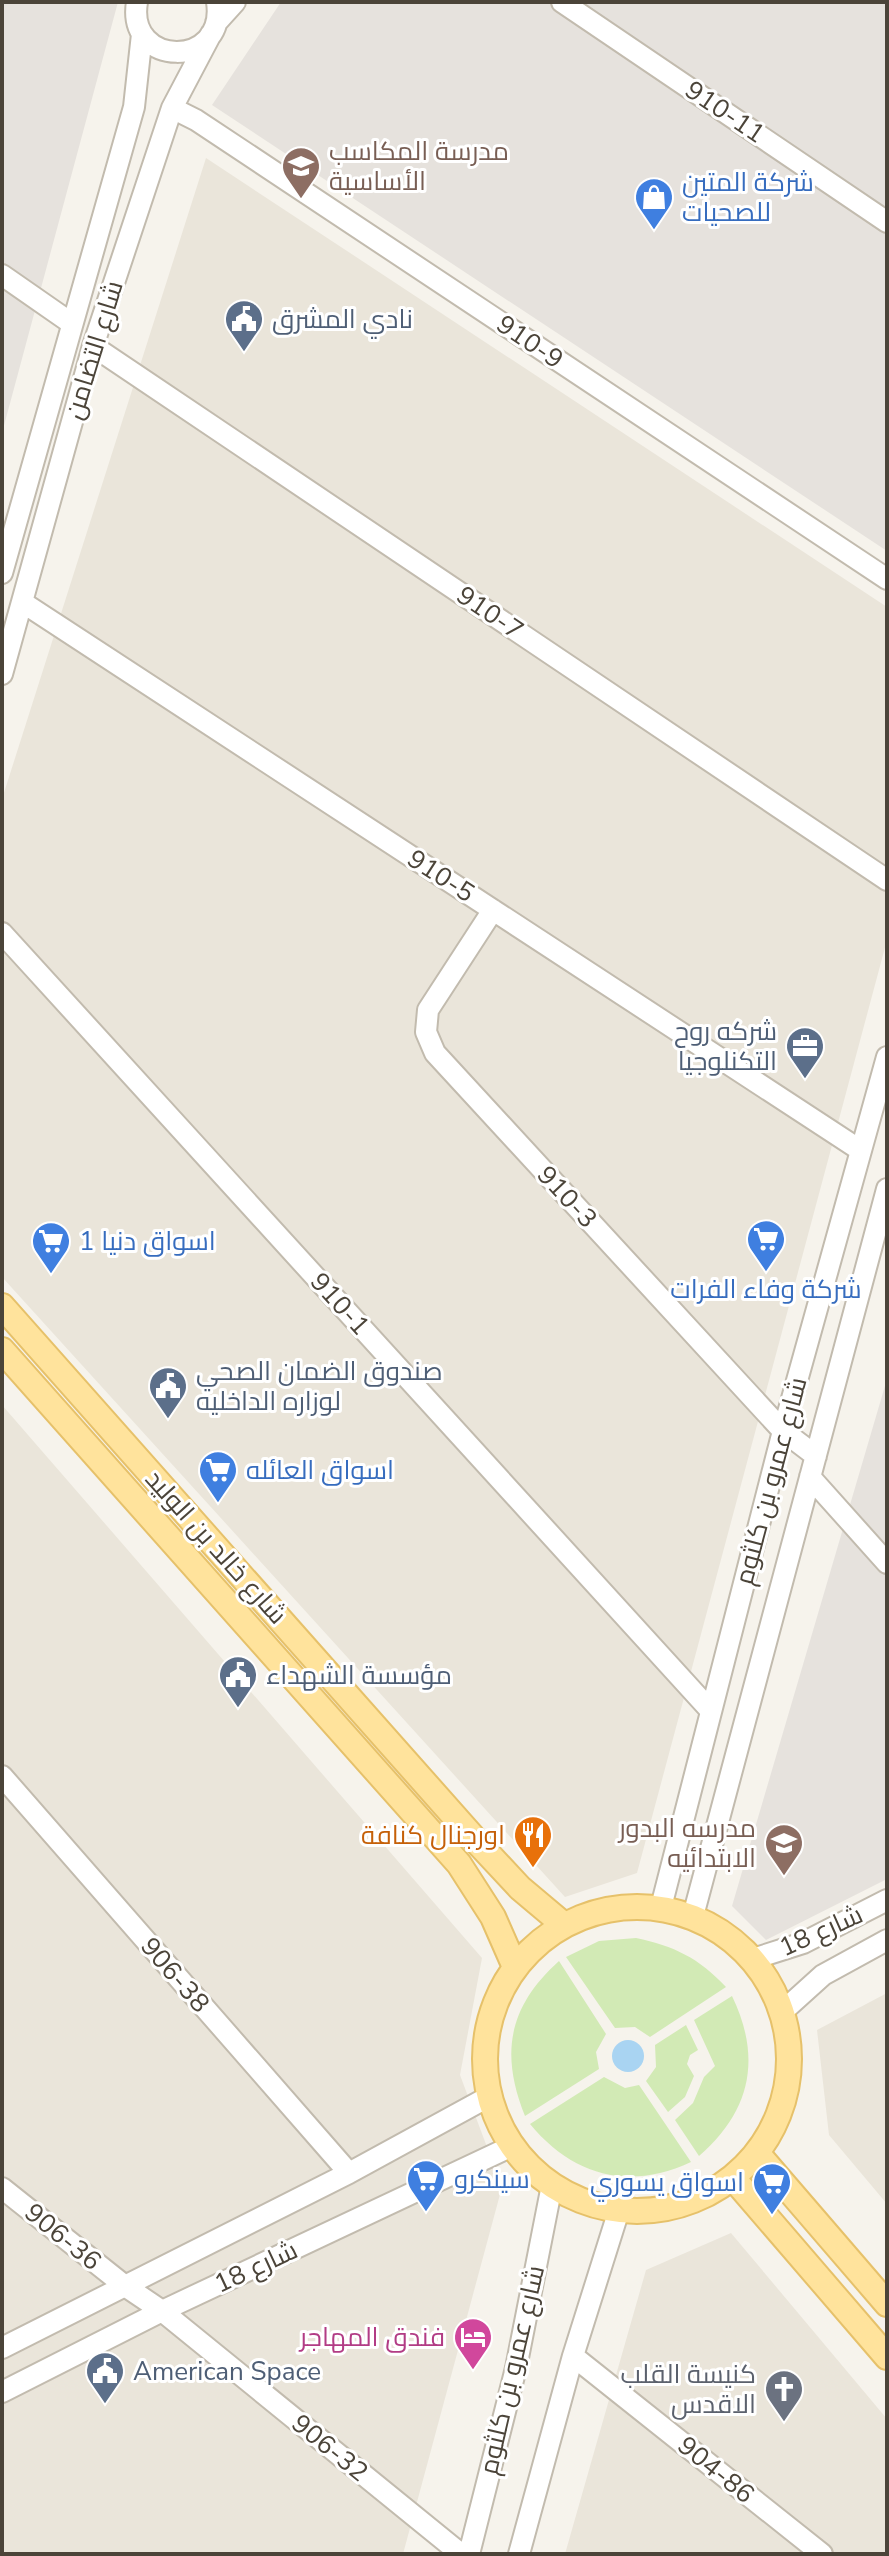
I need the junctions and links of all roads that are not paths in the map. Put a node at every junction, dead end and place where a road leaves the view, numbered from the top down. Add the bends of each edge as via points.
1 (137, 2) edge
2 (217, 2) edge
3 (235, 2) edge
4 (562, 2) edge
5 (213, 29) junction
6 (142, 34) junction
7 (172, 108) junction
8 (887, 222) edge
9 (2, 275) edge
10 (71, 323) junction
11 (93, 346) junction
12 (3, 566) edge
13 (887, 579) edge
14 (22, 602) junction
15 (2, 674) edge
16 (887, 880) edge
17 (493, 910) junction
18 (2, 933) edge
19 (887, 1057) edge
20 (860, 1150) junction
21 (887, 1189) edge
22 (2, 1306) edge
23 (2, 1350) edge
24 (783, 1431) junction
25 (816, 1456) junction
26 (810, 1477) junction
27 (887, 1563) edge
28 (711, 1711) junction
29 (2, 1776) edge
30 (887, 1900) edge
31 (661, 1907) junction
32 (693, 1916) junction
33 (564, 1925) junction
34 (887, 1940) edge
35 (753, 1959) junction
36 (515, 1967) junction
37 (782, 2012) junction
38 (490, 2096) junction
39 (512, 2146) junction
40 (757, 2153) junction
41 (349, 2173) junction
42 (733, 2178) junction
43 (552, 2185) junction
44 (2, 2188) edge
45 (619, 2210) junction
46 (125, 2286) junction
47 (887, 2304) edge
48 (162, 2311) junction
49 (2, 2348) edge
50 (573, 2356) junction
51 (887, 2357) edge
52 (2, 2392) edge
53 (461, 2554) edge
54 (469, 2554) edge
55 (519, 2554) edge
56 (822, 2554) edge

1 - 6 street, شارع التضامن
2 - 5 street
3 - 5 street, شارع التضامن
4 - 8 street, 910-11
5 - 6 street via 198,47 181,52 163,50
5 - 7 street, شارع التضامن
6 - 10 street, شارع التضامن via 134,107
7 - 11 street, شارع التضامن
7 - 13 street, 910-9
9 - 10 street
10 - 12 street, شارع التضامن
11 - 14 street, شارع التضامن
11 - 16 street, 910-7
14 - 15 street, شارع التضامن
14 - 17 street, 910-5
17 - 20 street, 910-5
17 - 24 street, 910-3 via 428,1010 426,1032 435,1053
18 - 28 street, 910-1
19 - 20 street, شارع عمرو بن كلثوم
20 - 24 street, شارع عمرو بن كلثوم
21 - 25 street, شارع عمرو بن كلثوم
22 - 33 main road, شارع خالد بن الوليد via 469,1832 520,1888
23 - 36 main road, شارع خالد بن الوليد via 459,1864 493,1917
24 - 25 street, 910-3
24 - 28 street, شارع عمرو بن كلثوم
25 - 26 street, شارع عمرو بن كلثوم
26 - 27 street
26 - 32 street, شارع عمرو بن كلثوم
28 - 31 street, شارع عمرو بن كلثوم
29 - 41 street, 906-38
30 - 35 street, شارع 18 via 803,1943
31 - 32 main road
31 - 33 main road via 611,1908
32 - 35 main road via 726,1934
33 - 36 main road
34 - 37 street, شارع 18 via 823,1975
35 - 37 main road
36 - 38 main road via 494,2007 485,2051
37 - 40 main road via 790,2052 786,2092
38 - 39 main road
38 - 41 street, شارع 18
39 - 43 main road
39 - 48 street, شارع 18
40 - 42 main road
40 - 47 main road
41 - 46 street, شارع 18
42 - 45 main road via 698,2199 659,2210
42 - 51 main road
43 - 45 main road via 584,2202
43 - 54 street, شارع عمرو بن كلثوم via 516,2368
44 - 46 street, 906-36
45 - 50 street, شارع عمرو بن كلثوم
46 - 48 street, 906-36
46 - 49 street, شارع 18
48 - 52 street, شارع 18
48 - 53 street, 906-32
50 - 55 street, شارع عمرو بن كلثوم
50 - 56 street, 904-86

